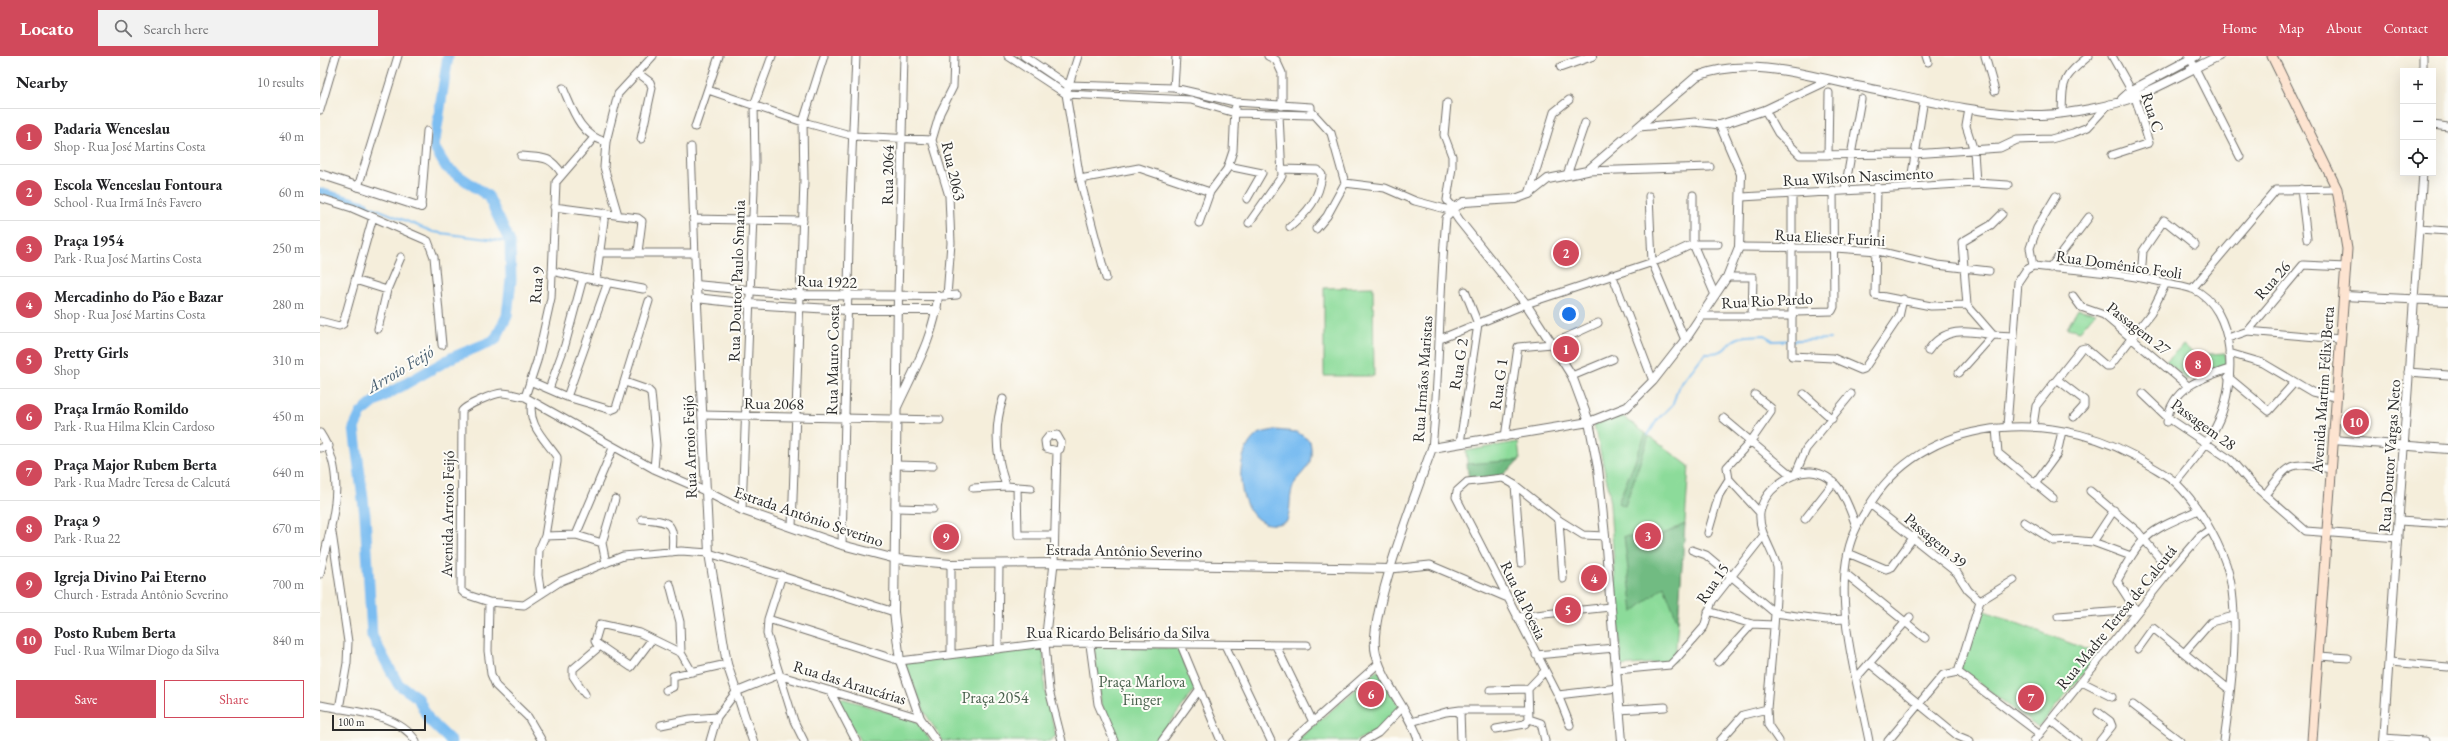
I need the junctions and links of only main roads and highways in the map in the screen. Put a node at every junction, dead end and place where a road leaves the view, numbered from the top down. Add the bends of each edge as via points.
1 (2272, 56) edge
2 (2312, 741) edge

1 - 2 main road, Avenida Martim Félix Berta via 2337,189 2347,249

